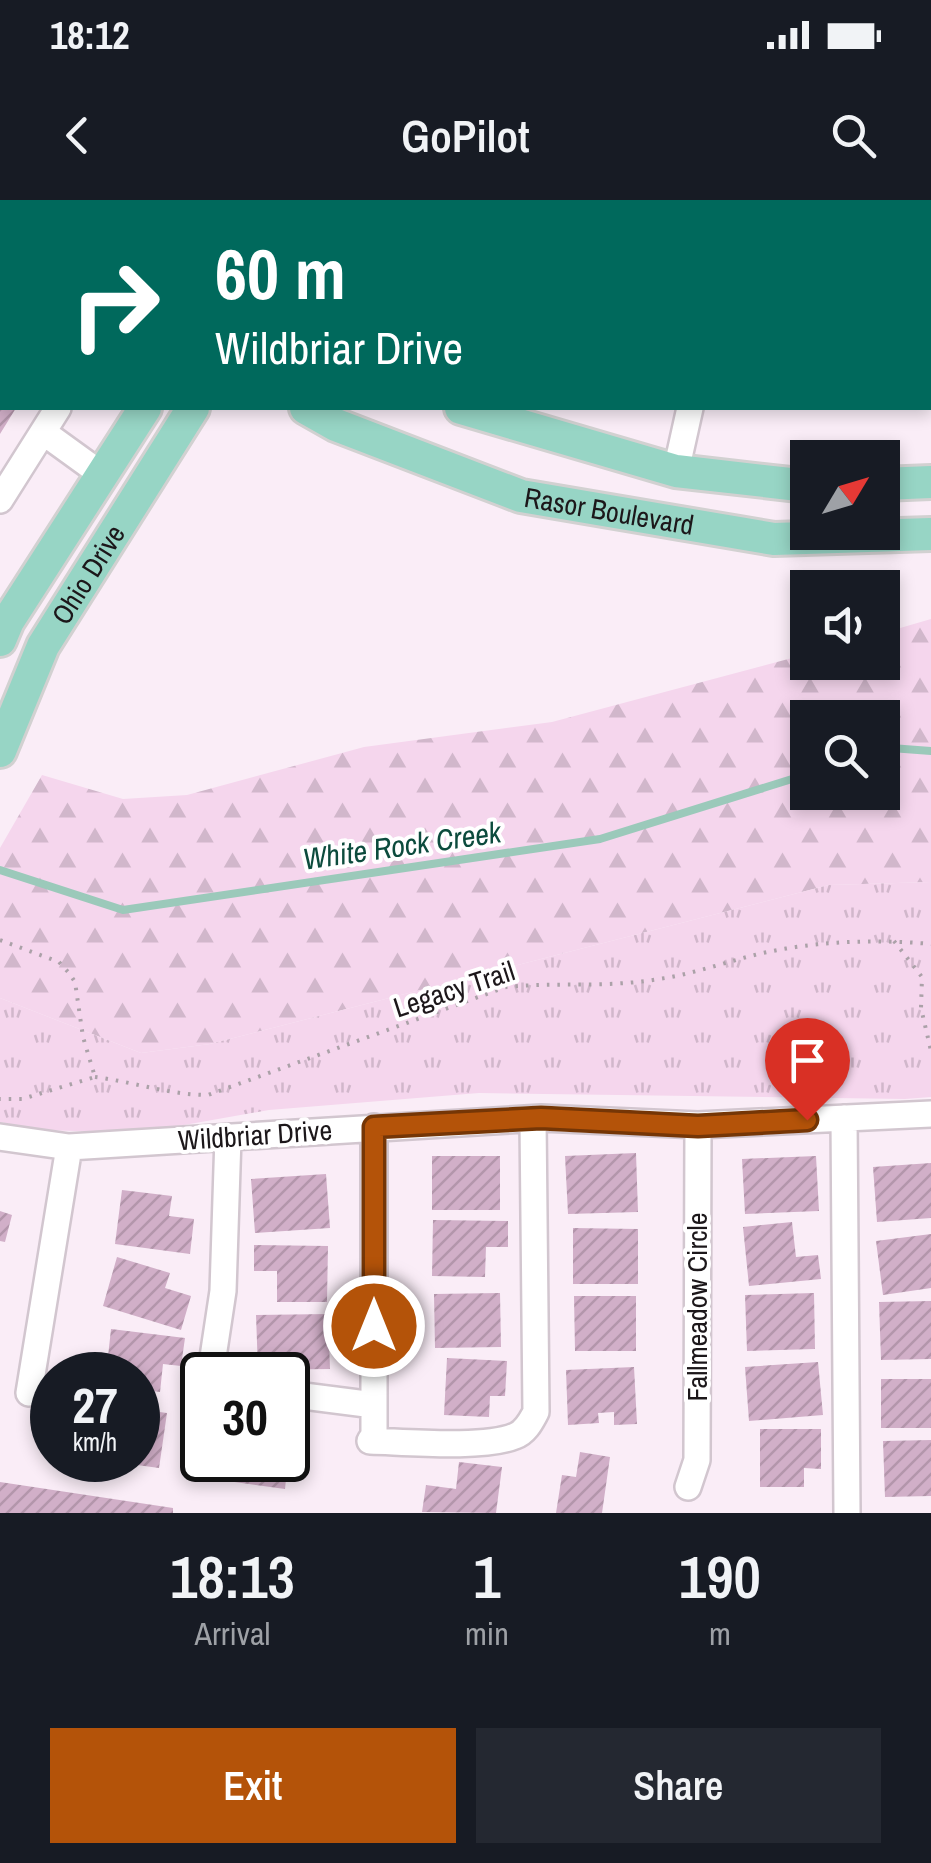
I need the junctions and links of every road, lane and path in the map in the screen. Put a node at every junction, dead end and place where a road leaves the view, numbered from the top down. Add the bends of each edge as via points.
1 (57, 410) edge
2 (144, 410) edge
3 (192, 410) edge
4 (309, 410) edge
5 (468, 410) edge
6 (690, 410) edge
7 (43, 432) junction
8 (676, 471) junction
9 (101, 474) junction
10 (931, 482) edge
11 (900, 483) edge
12 (790, 484) edge
13 (0, 500) edge
14 (667, 521) junction
15 (931, 534) edge
16 (3, 626) edge
17 (43, 646) junction
18 (0, 751) edge
19 (0, 940) edge
20 (894, 940) junction
21 (931, 944) edge
22 (931, 970) edge
23 (922, 977) junction
24 (931, 1051) edge
25 (95, 1077) junction
26 (0, 1099) edge
27 (931, 1114) edge
28 (844, 1118) junction
29 (533, 1119) junction
30 (698, 1126) junction
31 (374, 1127) junction
32 (0, 1137) edge
33 (228, 1137) junction
34 (69, 1148) junction
35 (214, 1352) edge
36 (29, 1392) dead end
37 (310, 1397) edge
38 (374, 1405) junction
39 (688, 1488) dead end
40 (847, 1513) edge

1 - 7 street
2 - 9 main road, Ohio Drive
3 - 17 main road, Ohio Drive
4 - 14 main road, Rasor Boulevard via 521,496
5 - 8 main road, Rasor Boulevard
6 - 8 street
7 - 9 street
7 - 13 street
8 - 12 main road, Rasor Boulevard
8 - 14 main road
9 - 16 main road, Ohio Drive
10 - 11 main road
14 - 15 main road, Rasor Boulevard via 774,539
16 - 17 street
17 - 18 main road, Ohio Drive
19 - 25 path via 59,962 70,973
20 - 21 path, Legacy Trail
20 - 23 path
20 - 25 path, Legacy Trail via 810,944 660,980 506,986 208,1095
22 - 23 path
23 - 24 path
25 - 26 path, Legacy Trail
27 - 28 street, Wildbriar Drive
28 - 30 street, Wildbriar Drive
28 - 40 street
29 - 30 street, Wildbriar Drive
29 - 31 street, Wildbriar Drive
29 - 38 street via 536,1412 516,1436 370,1442
30 - 39 street, Fallmeadow Circle via 697,1460
31 - 33 street, Wildbriar Drive
31 - 38 street
32 - 34 street, Wildbriar Drive
33 - 34 street, Wildbriar Drive
33 - 35 street via 223,1291
34 - 36 street
37 - 38 street

